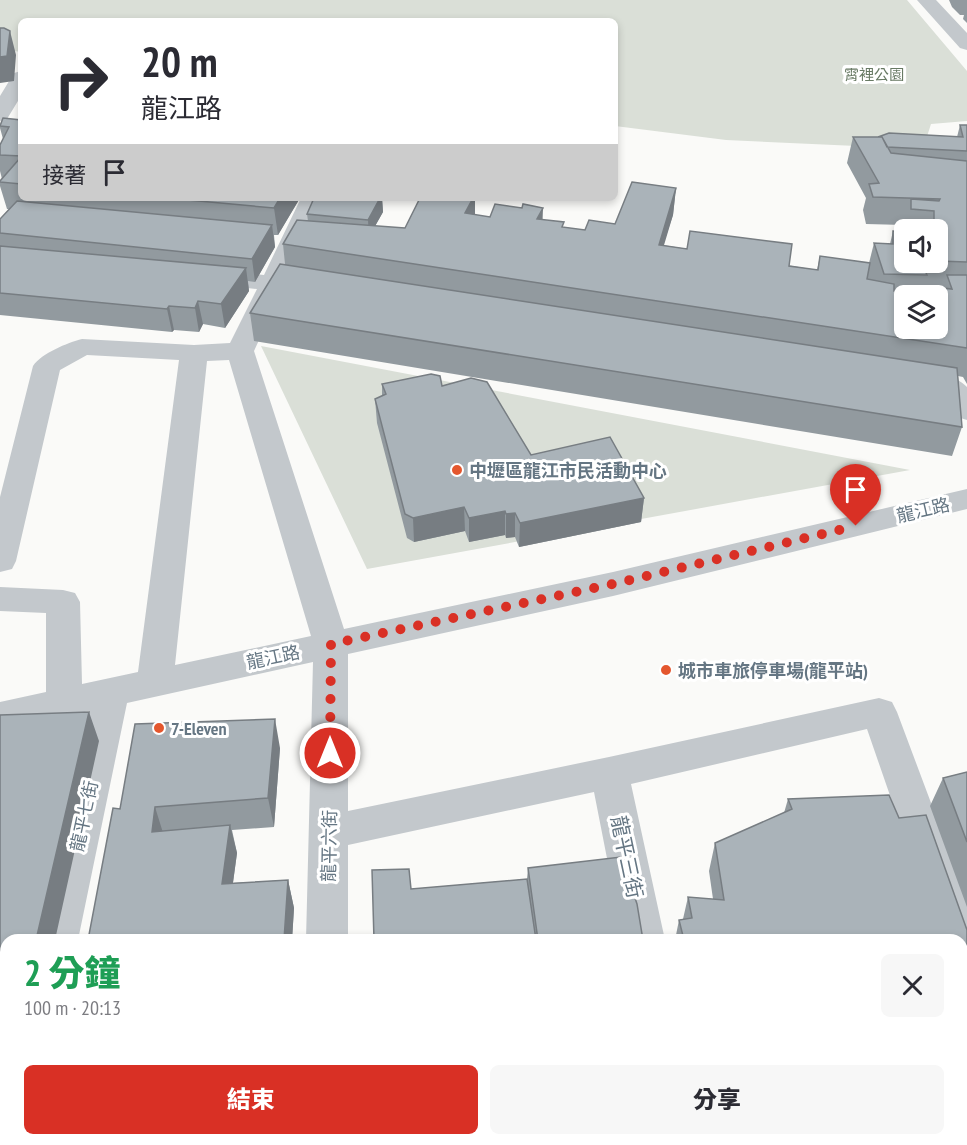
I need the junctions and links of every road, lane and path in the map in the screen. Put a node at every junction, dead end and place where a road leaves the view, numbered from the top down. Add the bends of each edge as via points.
1 (926, 0) edge
2 (967, 44) edge
3 (18, 82) edge
4 (0, 115) edge
5 (311, 201) edge
6 (189, 277) edge
7 (272, 283) junction
8 (343, 293) edge
9 (240, 351) junction
10 (194, 353) junction
11 (897, 377) edge
12 (967, 411) edge
13 (967, 499) edge
14 (0, 561) edge
15 (0, 599) edge
16 (331, 644) junction
17 (155, 682) junction
18 (111, 692) junction
19 (64, 702) junction
20 (0, 716) edge
21 (609, 773) junction
22 (328, 832) junction
23 (58, 934) edge
24 (327, 934) edge
25 (643, 934) edge
26 (958, 934) edge

1 - 2 street
3 - 4 street
5 - 7 street via 279,243
6 - 7 street
7 - 8 street
7 - 9 street
9 - 10 street
9 - 16 street, 龍平六街
10 - 14 street via 82,347 47,366
10 - 17 street
11 - 12 street via 944,384 958,392
13 - 16 street, 龍江路 via 613,584
15 - 19 street via 63,602
16 - 17 street, 龍江路
16 - 22 street, 龍平六街
17 - 18 street, 龍江路
18 - 19 street, 龍江路
18 - 23 street, 龍平七街
19 - 20 street, 龍江路
21 - 22 street
21 - 25 street, 龍平三街
21 - 26 street via 879,712
22 - 24 street, 龍平六街

